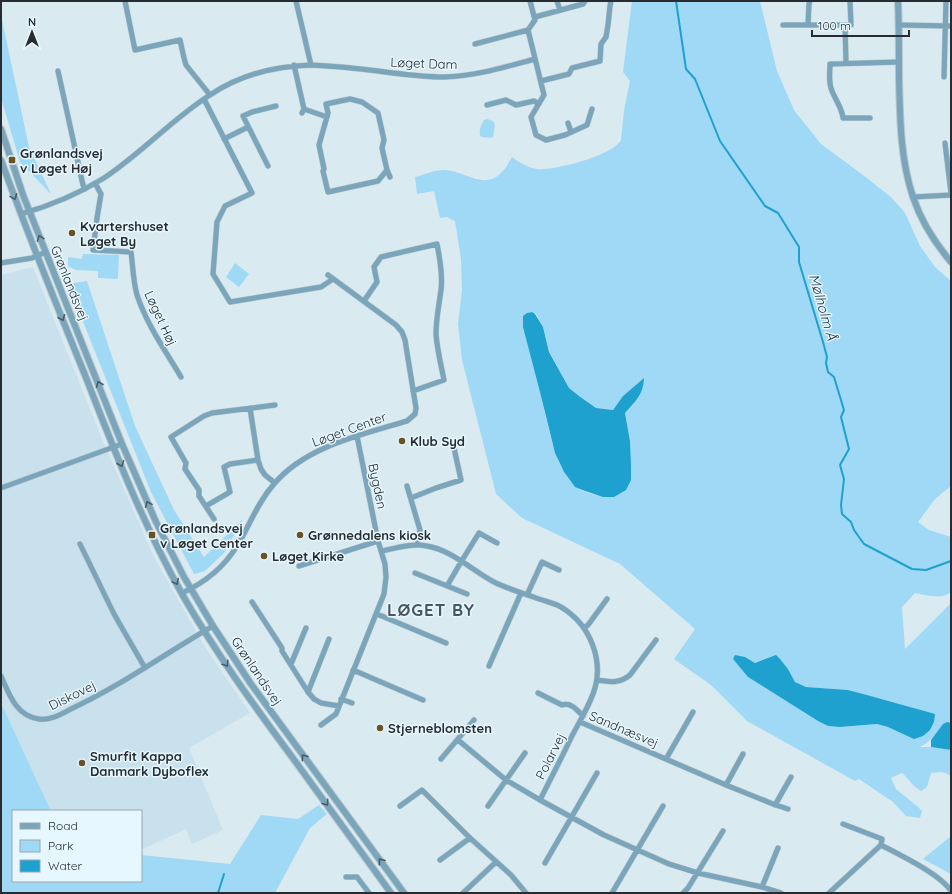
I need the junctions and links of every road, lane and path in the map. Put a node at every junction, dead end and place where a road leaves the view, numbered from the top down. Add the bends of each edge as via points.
1 (296, 1) edge
2 (530, 1) edge
3 (557, 1) edge
4 (585, 1) edge
5 (611, 1) edge
6 (810, 1) edge
7 (850, 1) edge
8 (898, 1) edge
9 (946, 1) edge
10 (125, 3) edge
11 (560, 10) junction
12 (534, 17) junction
13 (783, 25) dead end
14 (808, 25) junction
15 (845, 25) junction
16 (899, 25) junction
17 (948, 26) edge
18 (528, 30) junction
19 (475, 44) dead end
20 (535, 59) junction
21 (899, 62) junction
22 (846, 64) junction
23 (294, 65) junction
24 (310, 65) junction
25 (58, 71) dead end
26 (944, 77) dead end
27 (541, 81) junction
28 (210, 95) junction
29 (204, 99) junction
30 (539, 104) junction
31 (487, 105) dead end
32 (276, 106) dead end
33 (592, 109) dead end
34 (327, 117) junction
35 (870, 118) dead end
36 (568, 123) dead end
37 (248, 127) junction
38 (1, 129) edge
39 (571, 132) junction
40 (224, 139) junction
41 (945, 143) dead end
42 (1, 160) edge
43 (268, 166) dead end
44 (386, 170) junction
45 (390, 176) dead end
46 (95, 183) junction
47 (85, 189) junction
48 (951, 194) edge
49 (913, 197) junction
50 (30, 211) junction
51 (21, 214) junction
52 (46, 252) junction
53 (37, 256) junction
54 (951, 262) edge
55 (1, 263) edge
56 (328, 275) dead end
57 (333, 279) junction
58 (364, 301) junction
59 (181, 377) dead end
60 (413, 391) junction
61 (275, 405) dead end
62 (250, 408) junction
63 (356, 436) junction
64 (122, 444) junction
65 (113, 447) junction
66 (454, 448) dead end
67 (258, 460) junction
68 (274, 483) junction
69 (407, 486) dead end
70 (1, 488) edge
71 (411, 498) junction
72 (206, 506) junction
73 (214, 519) dead end
74 (378, 541) junction
75 (497, 543) dead end
76 (80, 544) dead end
77 (417, 545) junction
78 (382, 551) junction
79 (461, 562) junction
80 (299, 566) dead end
81 (559, 570) dead end
82 (415, 573) dead end
83 (447, 586) junction
84 (191, 589) junction
85 (182, 593) junction
86 (521, 593) junction
87 (467, 594) dead end
88 (527, 595) junction
89 (607, 599) dead end
90 (252, 602) dead end
91 (377, 614) junction
92 (213, 626) junction
93 (306, 628) dead end
94 (584, 628) junction
95 (204, 631) junction
96 (329, 639) dead end
97 (656, 640) dead end
98 (446, 643) dead end
99 (291, 664) junction
100 (489, 666) dead end
101 (145, 668) junction
102 (353, 670) junction
103 (1, 676) edge
104 (597, 680) junction
105 (308, 692) junction
106 (538, 693) dead end
107 (341, 699) junction
108 (423, 700) dead end
109 (352, 704) dead end
110 (339, 706) junction
111 (693, 712) dead end
112 (583, 716) junction
113 (474, 720) dead end
114 (580, 722) junction
115 (321, 725) dead end
116 (458, 740) junction
117 (525, 753) dead end
118 (743, 754) dead end
119 (442, 759) dead end
120 (666, 759) junction
121 (597, 773) dead end
122 (791, 777) dead end
123 (506, 780) junction
124 (726, 785) junction
125 (540, 800) junction
126 (775, 805) junction
127 (400, 806) dead end
128 (488, 806) dead end
129 (663, 806) dead end
130 (788, 809) dead end
131 (571, 818) junction
132 (843, 824) dead end
133 (723, 831) dead end
134 (470, 838) junction
135 (881, 845) junction
136 (778, 848) dead end
137 (637, 850) junction
138 (440, 860) dead end
139 (496, 862) junction
140 (545, 862) dead end
141 (698, 873) junction
142 (346, 878) dead end
143 (762, 887) junction
144 (951, 891) edge
145 (369, 893) edge
146 (391, 893) edge
147 (404, 893) edge
148 (463, 893) edge
149 (526, 893) edge
150 (612, 893) edge
151 (683, 893) edge
152 (781, 893) edge
153 (828, 893) edge

1 - 24 street
2 - 12 street
3 - 11 street
4 - 11 street via 583,4
5 - 27 street via 606,37 601,44 600,61 572,68 568,74
6 - 14 street
7 - 15 street via 851,25
8 - 16 street
9 - 17 street
10 - 28 street via 135,50 180,40 186,64
11 - 12 street
12 - 18 street via 535,20
13 - 14 street
14 - 15 street
15 - 22 street
16 - 17 street
16 - 21 street
17 - 26 street
18 - 19 street
18 - 20 street
20 - 24 street, Løget Dam via 486,72 444,77
20 - 27 street
21 - 22 street
21 - 49 street via 900,128 905,166
22 - 35 street via 830,64 829,83 842,110 843,118
23 - 24 street
23 - 28 street via 246,76
23 - 34 street via 303,111
25 - 47 street
27 - 30 street via 544,95
28 - 29 street
29 - 40 street
29 - 46 street via 113,172
30 - 31 street via 534,101 516,105 506,100
30 - 39 street via 531,117 536,135 546,140
32 - 37 street via 243,116
33 - 39 street via 587,124
34 - 44 street via 326,104 350,99 362,102 378,113 384,140 382,148
34 - 44 street via 319,145 328,192 378,181
36 - 39 street
37 - 40 street
37 - 43 street
38 - 50 street, Grønlandsvej
40 - 57 street via 252,193 225,206 217,222 213,274 230,302 321,287
41 - 48 street
42 -> 51 street, Grønlandsvej
44 - 45 street
46 - 47 street
46 - 59 street, Løget Høj via 100,200 93,250 131,252 137,295 148,321
47 - 50 street
48 - 49 street
49 - 54 street via 930,234
50 - 51 street
52 -> 50 street, Grønlandsvej
51 - 53 street, Grønlandsvej
52 - 53 street
64 -> 52 street, Grønlandsvej
53 - 55 street
53 -> 65 street, Grønlandsvej
56 - 57 street, Løget Center
57 - 58 street, Løget Center
58 - 60 street, Løget Center via 402,332
58 - 60 street via 377,282 374,267 382,257 437,244 441,289 436,335 444,380
60 - 63 street, Løget Center via 416,408 411,418
61 - 62 street
62 - 67 street
62 - 72 street via 212,413 171,437 186,462 185,469
63 - 68 street, Løget Center via 306,457
63 - 74 street, Bygden
64 - 65 street
84 -> 64 street, Grønlandsvej via 156,522
65 - 70 street
65 -> 85 street, Grønlandsvej via 152,535
66 - 71 street via 461,480
67 - 68 street via 265,475
67 - 72 street via 224,467 230,492
68 - 84 street, Løget Center via 228,559 208,578
69 - 71 street
71 - 77 street via 420,530
72 - 73 street
74 - 78 street, Bygden
74 - 80 street
75 - 79 street via 479,533
76 - 101 street via 114,614
77 - 78 street, Sandnæsvej
77 - 79 street, Sandnæsvej via 436,548
78 - 91 street, Bygden via 386,577 384,594
79 - 83 street
79 - 86 street, Sandnæsvej via 490,580
81 - 88 street via 542,562
82 - 83 street
83 - 87 street
84 - 85 street, Løget Center
84 - 92 street, Grønlandsvej
85 - 95 street, Grønlandsvej
86 - 88 street, Sandnæsvej
86 - 100 street
88 - 94 street, Sandnæsvej via 561,607
89 - 94 street
90 - 99 street
91 - 98 street
91 - 102 street, Bygden
92 - 95 street, Diskovej
147 -> 92 street, Grønlandsvej via 272,713
93 - 99 street
94 - 104 street, Sandnæsvej via 595,653
95 - 101 street, Diskovej
95 -> 146 street, Grønlandsvej
96 - 105 street
97 - 104 street via 630,675 618,682
99 - 105 street
101 - 103 street, Diskovej via 88,701 47,719 34,718 22,712 13,702
102 - 107 street, Bygden
102 - 108 street
104 - 112 street, Sandnæsvej
105 - 110 street via 321,703
106 - 112 street, Sandnæsvej via 562,705 574,707
107 - 109 street
107 - 110 street, Bygden
110 - 115 street, Bygden via 336,714
111 - 120 street, Sandnæsvej
112 - 114 street, Sandnæsvej
113 - 116 street
114 - 120 street, Sandnæsvej
114 - 125 street, Polarvej
116 - 119 street
116 - 123 street, Polarvej
117 - 123 street, Polarvej
118 - 124 street
120 - 124 street, Sandnæsvej
121 - 131 street
122 - 126 street
123 - 125 street, Polarvej
123 - 128 street, Polarvej
124 - 126 street, Sandnæsvej
125 - 131 street, Polarvej
126 - 130 street, Sandnæsvej
127 - 134 street via 422,790
129 - 137 street
131 - 137 street, Polarvej
131 - 140 street
132 - 135 street via 882,839
133 - 141 street
134 - 138 street
134 - 139 street
135 - 144 street via 930,872
135 - 153 street
136 - 143 street
137 - 141 street, Polarvej via 668,864
137 - 150 street
139 - 148 street
139 - 149 street
141 - 143 street, Polarvej
141 - 151 street
142 - 145 street via 357,877
143 - 152 street, Polarvej

